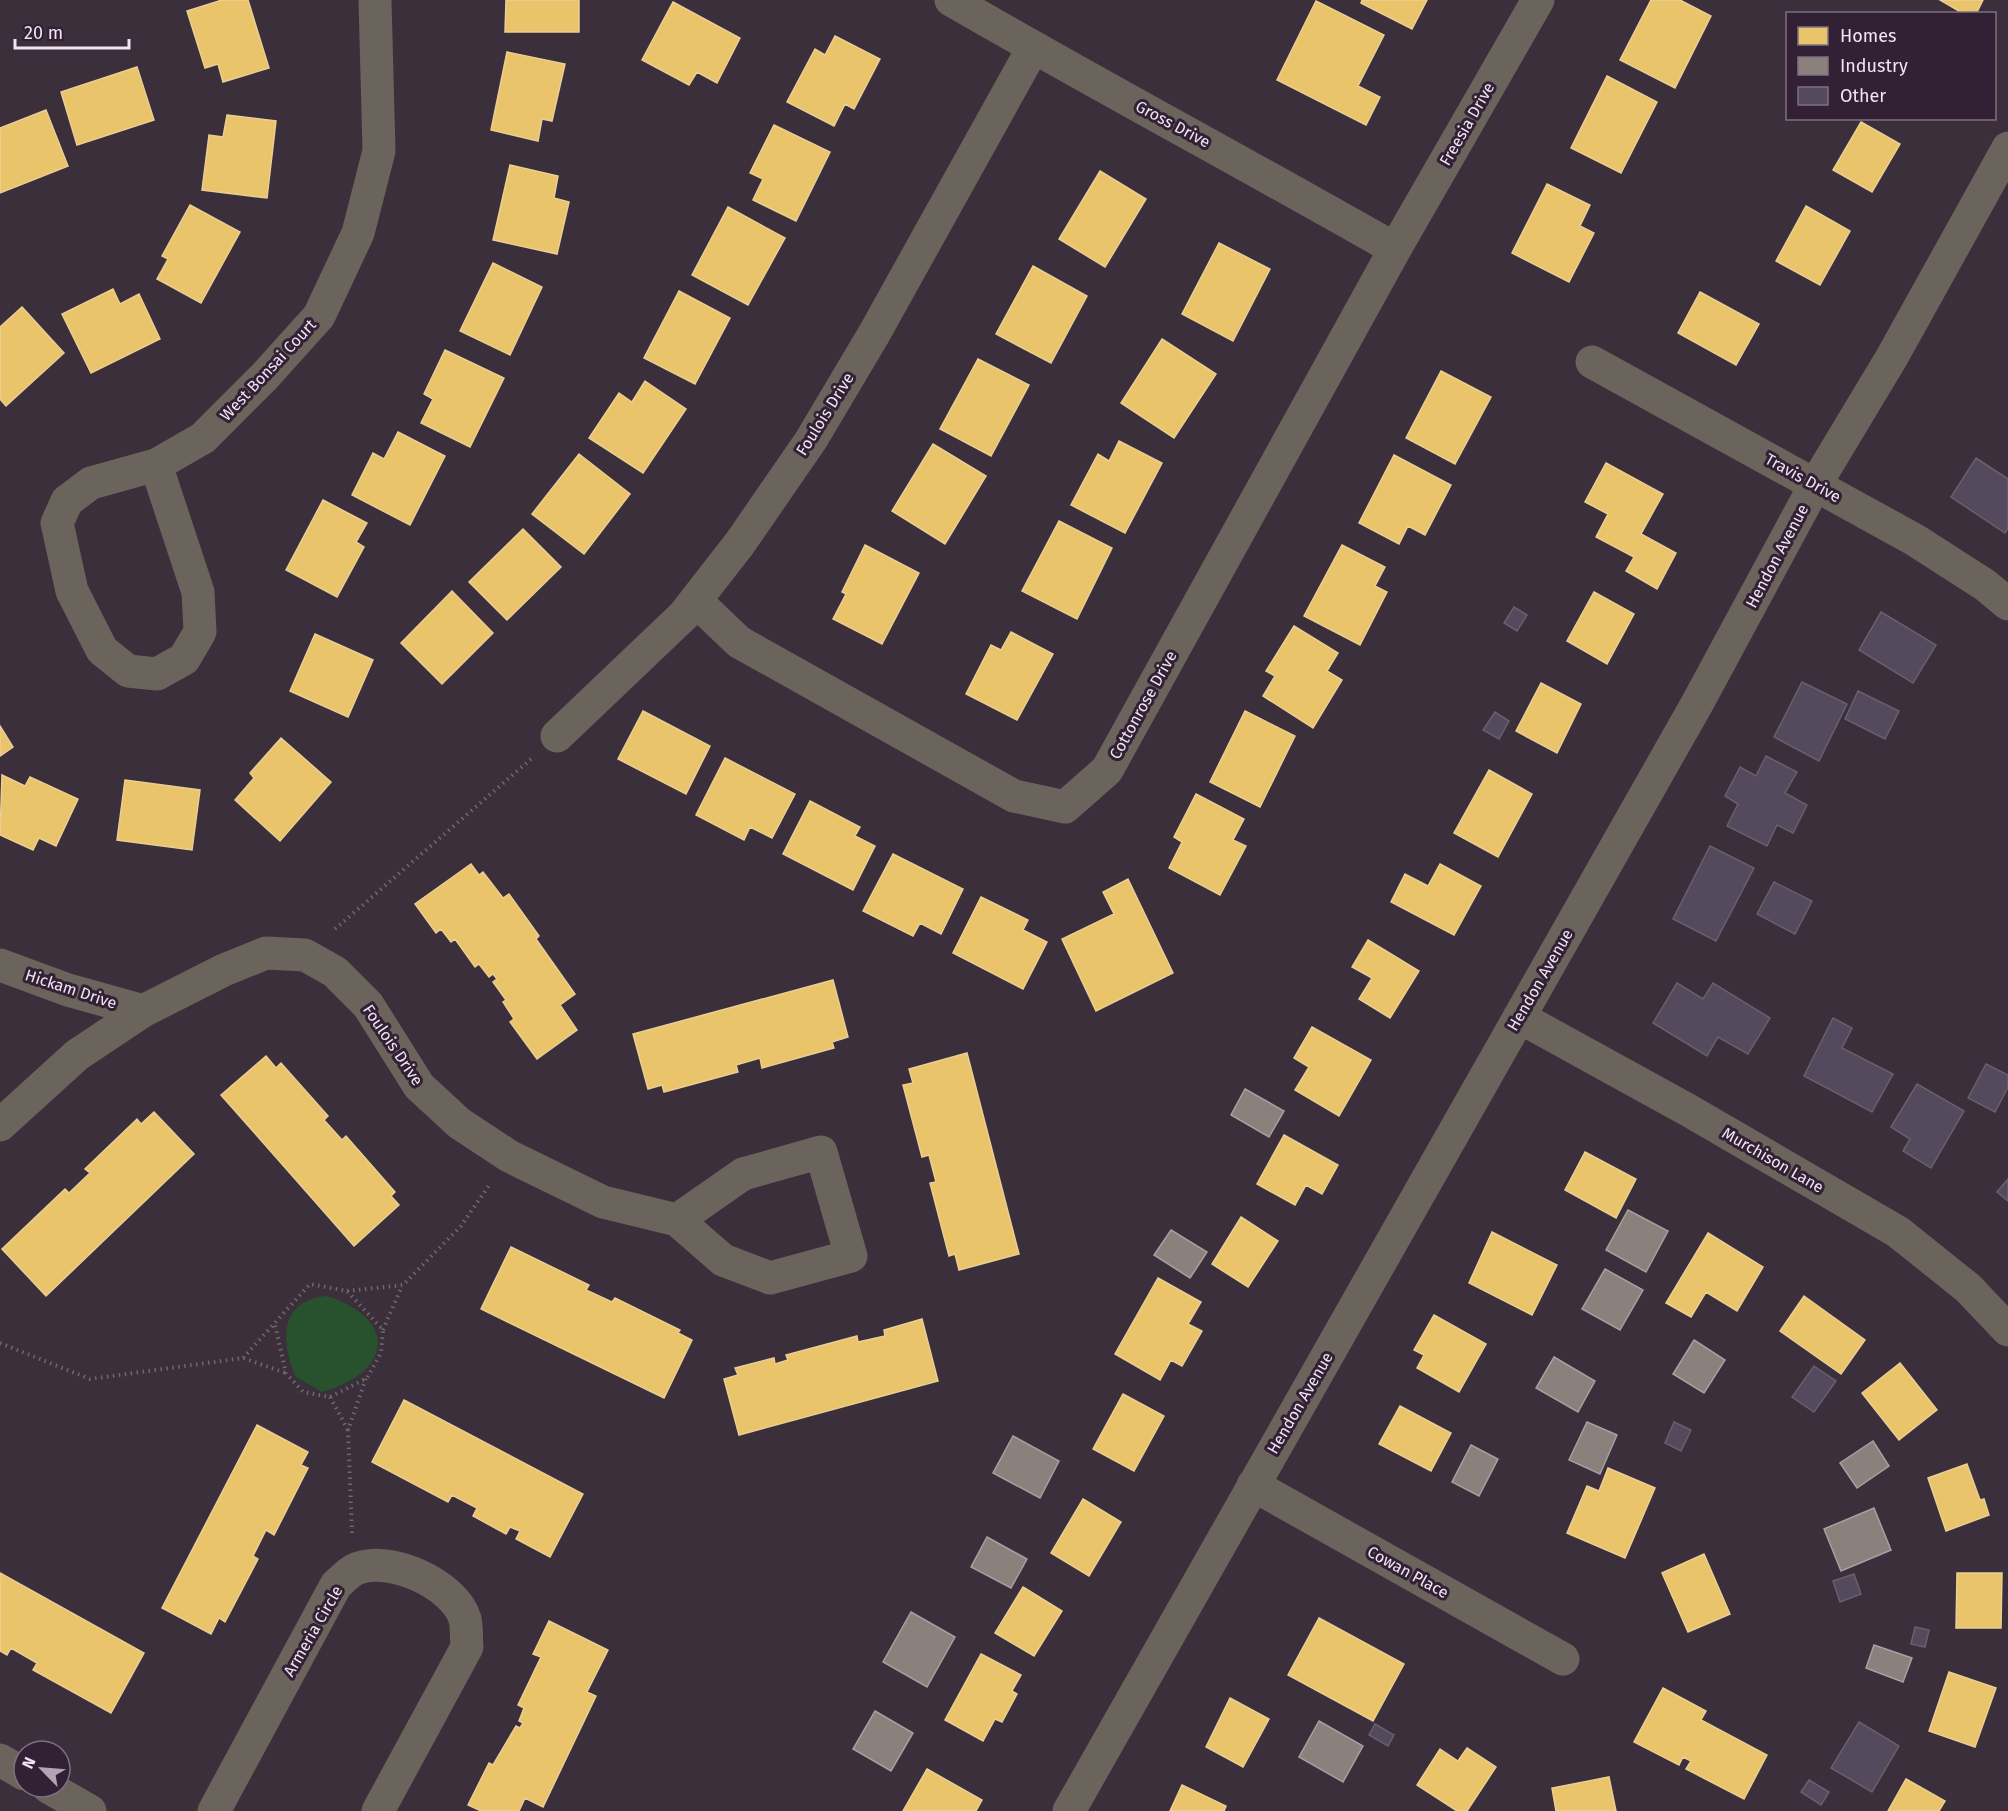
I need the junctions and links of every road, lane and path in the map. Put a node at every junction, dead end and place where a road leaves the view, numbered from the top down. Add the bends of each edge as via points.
1 (375, 0) edge
2 (951, 0) edge
3 (1539, 0) edge
4 (1033, 48) junction
5 (2008, 148) edge
6 (1395, 249) junction
7 (1592, 362) dead end
8 (156, 465) junction
9 (1815, 485) junction
10 (696, 601) junction
11 (2008, 604) edge
12 (557, 736) joint
13 (305, 956) junction
14 (0, 965) edge
15 (143, 1011) junction
16 (1519, 1017) junction
17 (0, 1125) edge
18 (509, 1156) junction
19 (677, 1220) junction
20 (403, 1285) junction
21 (347, 1291) junction
22 (275, 1325) junction
23 (383, 1330) junction
24 (2008, 1330) edge
25 (0, 1343) edge
26 (243, 1358) junction
27 (286, 1373) junction
28 (367, 1378) junction
29 (330, 1397) junction
30 (348, 1430) junction
31 (1253, 1485) junction
32 (354, 1569) junction
33 (1563, 1659) dead end
34 (69, 1799) edge
35 (90, 1811) edge
36 (214, 1811) edge
37 (378, 1811) edge
38 (1069, 1811) edge

1 - 8 street, West Bonsai Court via 379,151 358,233 319,316 203,438
2 - 4 street, Gross Drive
3 - 6 street, Freesia Drive
4 - 6 street, Gross Drive
4 - 10 street, Foulois Drive via 811,440
5 - 9 street, Hendon Avenue via 1892,357
6 - 10 street, Cottonrose Drive via 1107,770 1065,807 1014,796 739,642
7 - 9 street, Travis Drive
8 - 8 street, West Bonsai Court via 91,483 67,501 57,523 72,591 102,650 128,671 158,674 184,659 200,632 198,592
9 - 11 street, Travis Drive via 1915,540
9 - 16 street, Hendon Avenue via 1698,702
10 - 12 street, Foulois Drive
12 - 13 path
13 - 15 street, Foulois Drive via 266,953
13 - 18 street, Foulois Drive via 335,972 368,1005 419,1086 459,1122
14 - 15 street, Hickam Drive
15 - 17 street, Foulois Drive via 76,1055
16 - 24 street, Murchison Lane via 1898,1232 1968,1288
16 - 31 street, Hendon Avenue
18 - 19 street, Foulois Drive via 603,1202
18 - 20 path via 461,1226
19 - 19 street, Foulois Drive via 723,1260 770,1278 850,1256 821,1152 743,1174
20 - 21 path
20 - 23 path
21 - 22 path via 310,1284
21 - 23 path
22 - 26 path
22 - 27 path
23 - 28 path via 381,1353
25 - 26 path via 90,1379
26 - 27 path
27 - 29 path via 303,1392
28 - 29 path
28 - 30 path
29 - 30 path
30 - 32 path
31 - 33 street, Cowan Place
31 - 38 street, Hendon Avenue
32 - 36 street, Armeria Circle via 336,1585
32 - 37 street, Armeria Circle via 381,1564 419,1575 446,1592 465,1618 467,1647
34 - 35 street

